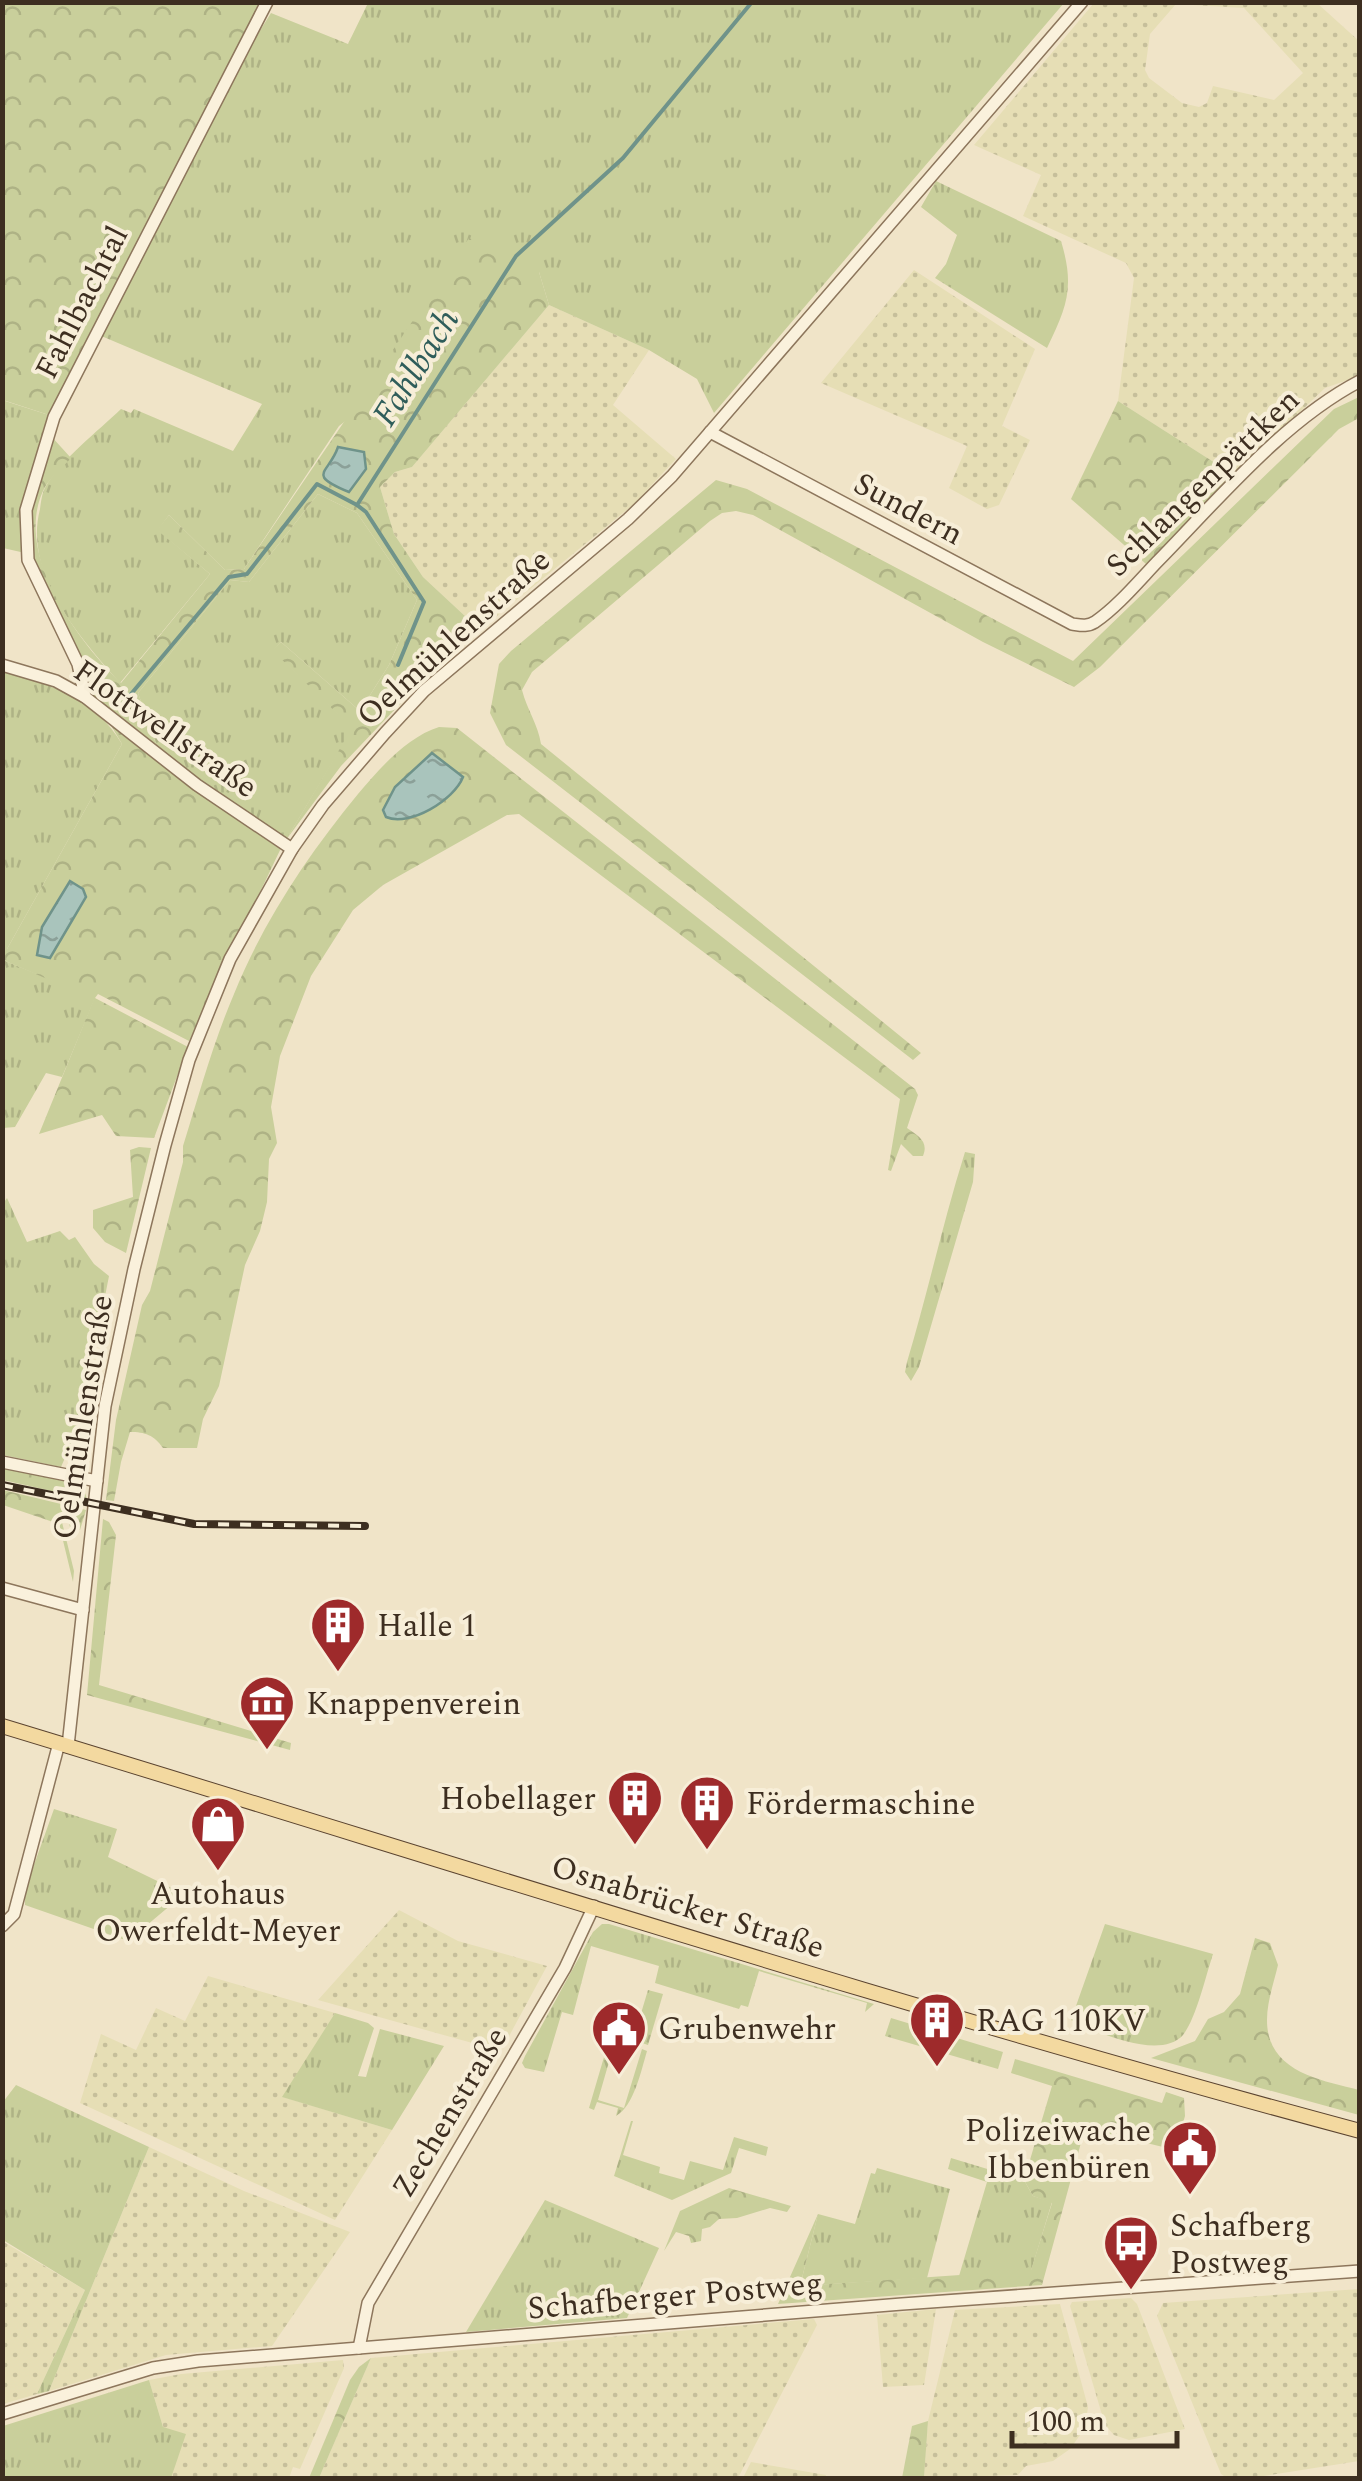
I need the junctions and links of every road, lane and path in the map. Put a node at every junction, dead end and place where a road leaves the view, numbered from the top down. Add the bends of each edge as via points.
1 (267, 2) edge
2 (1082, 2) edge
3 (1360, 381) edge
4 (710, 432) junction
5 (1085, 626) joint
6 (2, 665) edge
7 (86, 698) junction
8 (292, 849) junction
9 (2, 1462) edge
10 (97, 1481) junction
11 (2, 1588) edge
12 (83, 1610) junction
13 (2, 1726) edge
14 (63, 1744) junction
15 (594, 1906) junction
16 (8, 1915) edge
17 (2, 1926) edge
18 (1360, 2131) edge
19 (1360, 2270) edge
20 (359, 2348) junction
21 (2, 2414) edge

1 - 7 street, Fahlbachtal via 54,417 26,510 28,560 78,664
2 - 4 street, Oelmühlenstraße
3 - 5 street, Schlangenpättken via 1287,433
4 - 5 street, Sundern
4 - 8 street, Oelmühlenstraße via 628,519 424,691
6 - 7 street, Flottwellstraße via 56,680
7 - 8 street, Flottwellstraße via 197,786
8 - 10 street, Oelmühlenstraße via 230,959 189,1060 134,1269 105,1406
9 - 10 street
10 - 12 street, Oelmühlenstraße
11 - 12 street
12 - 14 street, Oelmühlenstraße
13 - 14 main road, Osnabrücker Straße
14 - 15 main road, Osnabrücker Straße
14 - 16 street, Oelmühlenstraße
15 - 18 main road, Osnabrücker Straße
15 - 20 street, Zechenstraße via 565,1968 368,2303
16 - 17 street
19 - 20 street, Schafberger Postweg
20 - 21 street, Schafberger Postweg via 153,2368

